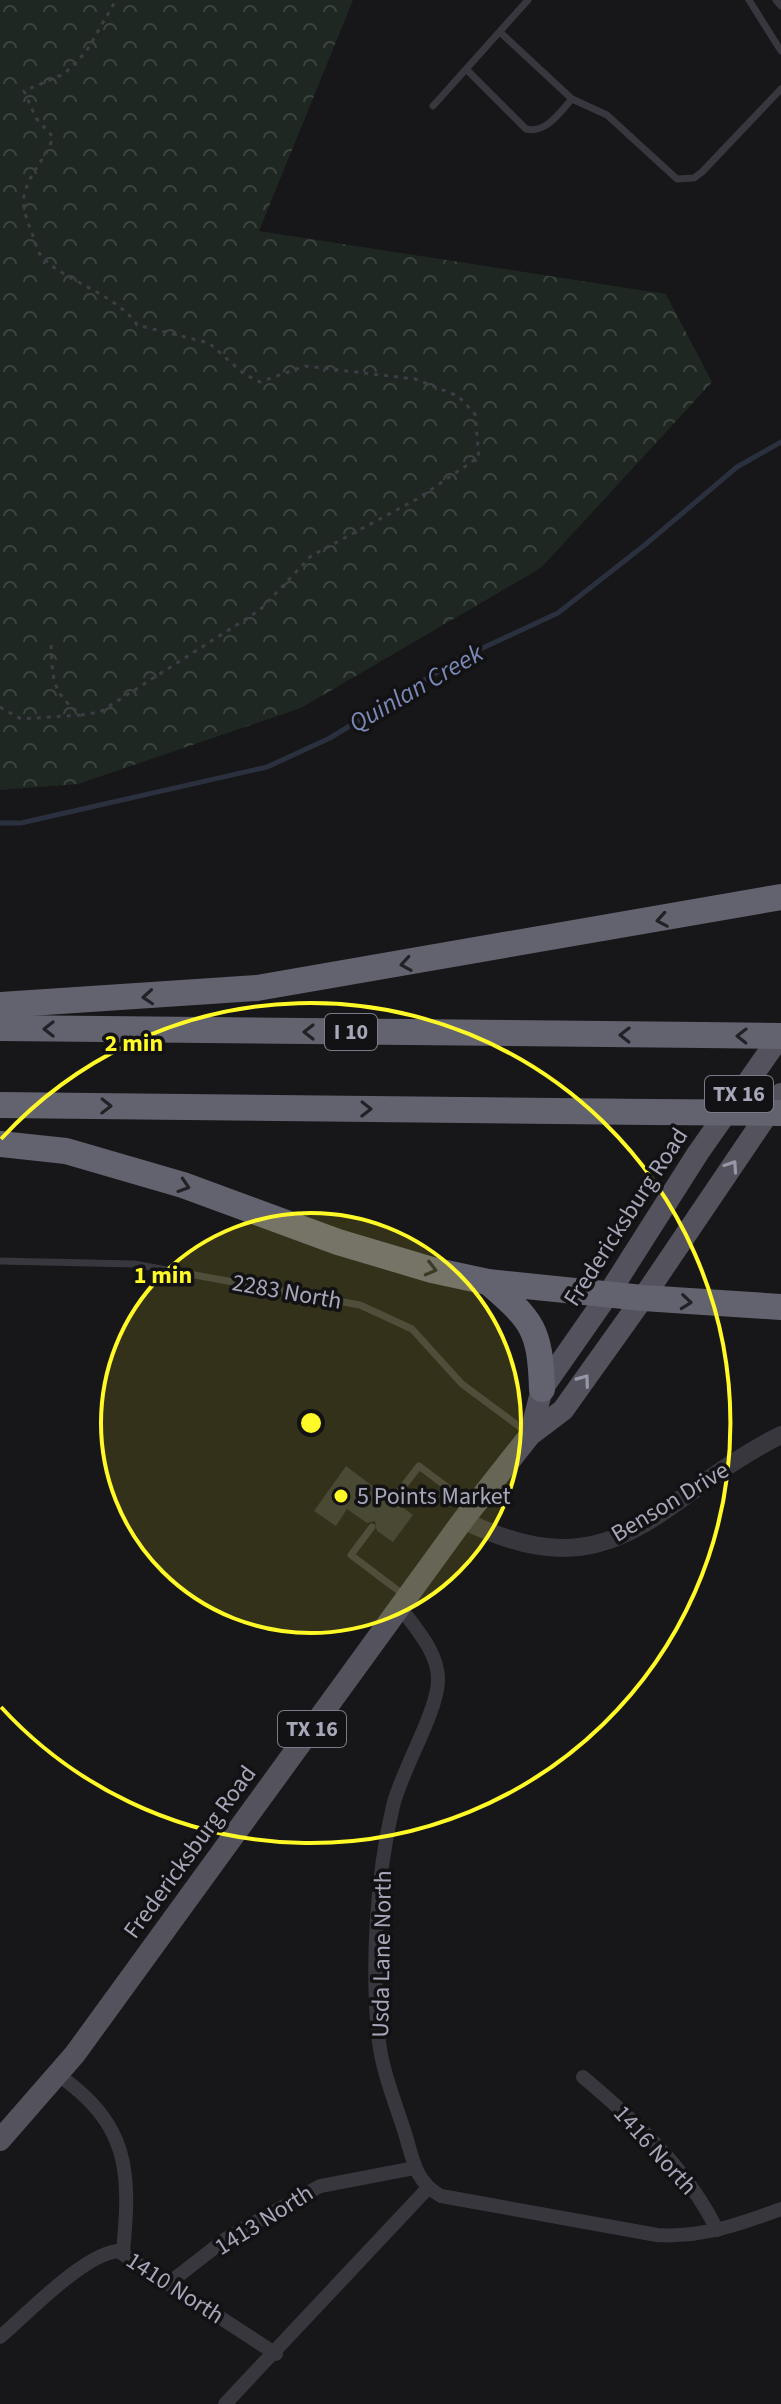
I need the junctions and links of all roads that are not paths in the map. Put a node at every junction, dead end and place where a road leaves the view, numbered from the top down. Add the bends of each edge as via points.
1 (528, 0) edge
2 (749, 0) edge
3 (776, 0) edge
4 (781, 6) edge
5 (501, 33) junction
6 (781, 51) edge
7 (467, 70) junction
8 (781, 89) edge
9 (572, 99) junction
10 (433, 106) dead end
11 (781, 897) edge
12 (739, 906) junction
13 (781, 907) edge
14 (0, 1005) edge
15 (0, 1028) edge
16 (781, 1036) edge
17 (781, 1094) edge
18 (0, 1105) edge
19 (781, 1113) edge
20 (0, 1144) edge
21 (0, 1261) edge
22 (488, 1282) junction
23 (609, 1293) junction
24 (643, 1298) junction
25 (781, 1307) edge
26 (542, 1389) junction
27 (530, 1435) junction
28 (781, 1435) edge
29 (393, 1500) dead end
30 (468, 1514) junction
31 (372, 1527) dead end
32 (404, 1602) junction
33 (57, 2074) junction
34 (583, 2077) dead end
35 (0, 2140) edge
36 (414, 2168) junction
37 (428, 2188) junction
38 (781, 2209) edge
39 (717, 2230) junction
40 (123, 2252) junction
41 (169, 2283) junction
42 (0, 2337) edge
43 (276, 2354) junction
44 (225, 2404) edge

1 - 5 lane
2 - 6 lane
3 - 4 lane
5 - 7 lane
5 - 9 lane
7 - 9 lane via 533,131 547,125
7 - 10 lane
8 - 9 lane via 702,172 686,180 669,175 607,115
11 - 12 highway
12 - 13 highway
12 -> 14 highway via 257,988
16 -> 15 highway, I 10, bridge
16 - 23 main road, Fredericksburg Road / TX 16
24 -> 17 main road, Fredericksburg Road / TX 16
18 -> 19 highway, bridge
20 -> 22 highway via 66,1151 183,1185 338,1242
21 - 27 lane, 2283 North via 134,1264 360,1305 412,1329 462,1384
22 - 23 highway
22 - 26 highway via 530,1321 540,1351
23 - 24 highway
23 - 26 main road, Fredericksburg Road / TX 16
24 -> 25 highway
27 -> 24 main road, Fredericksburg Road / TX 16 via 563,1410
26 - 27 main road, Fredericksburg Road / TX 16
27 - 30 main road, Fredericksburg Road / TX 16
28 - 30 street, Benson Drive via 623,1536 585,1549 516,1544
29 - 30 lane via 419,1466
30 - 32 main road, Fredericksburg Road / TX 16
31 - 32 lane via 351,1555
32 - 33 main road, Fredericksburg Road / TX 16
32 - 36 street, Usda Lane North via 439,1679 436,1700 393,1803 378,1924 380,2044
33 - 35 main road, Fredericksburg Road / TX 16
33 - 40 street via 96,2104 118,2140 128,2185
34 - 39 street, 1416 North via 648,2134
36 - 37 street, Usda Lane North
36 - 41 street, 1413 North via 320,2186 227,2238
37 - 39 street via 441,2196 657,2235 683,2237
37 - 43 street
38 - 39 street
40 - 41 street, 1410 North
40 - 42 street, 1410 North via 105,2252
41 - 43 street, 1410 North
43 - 44 street

